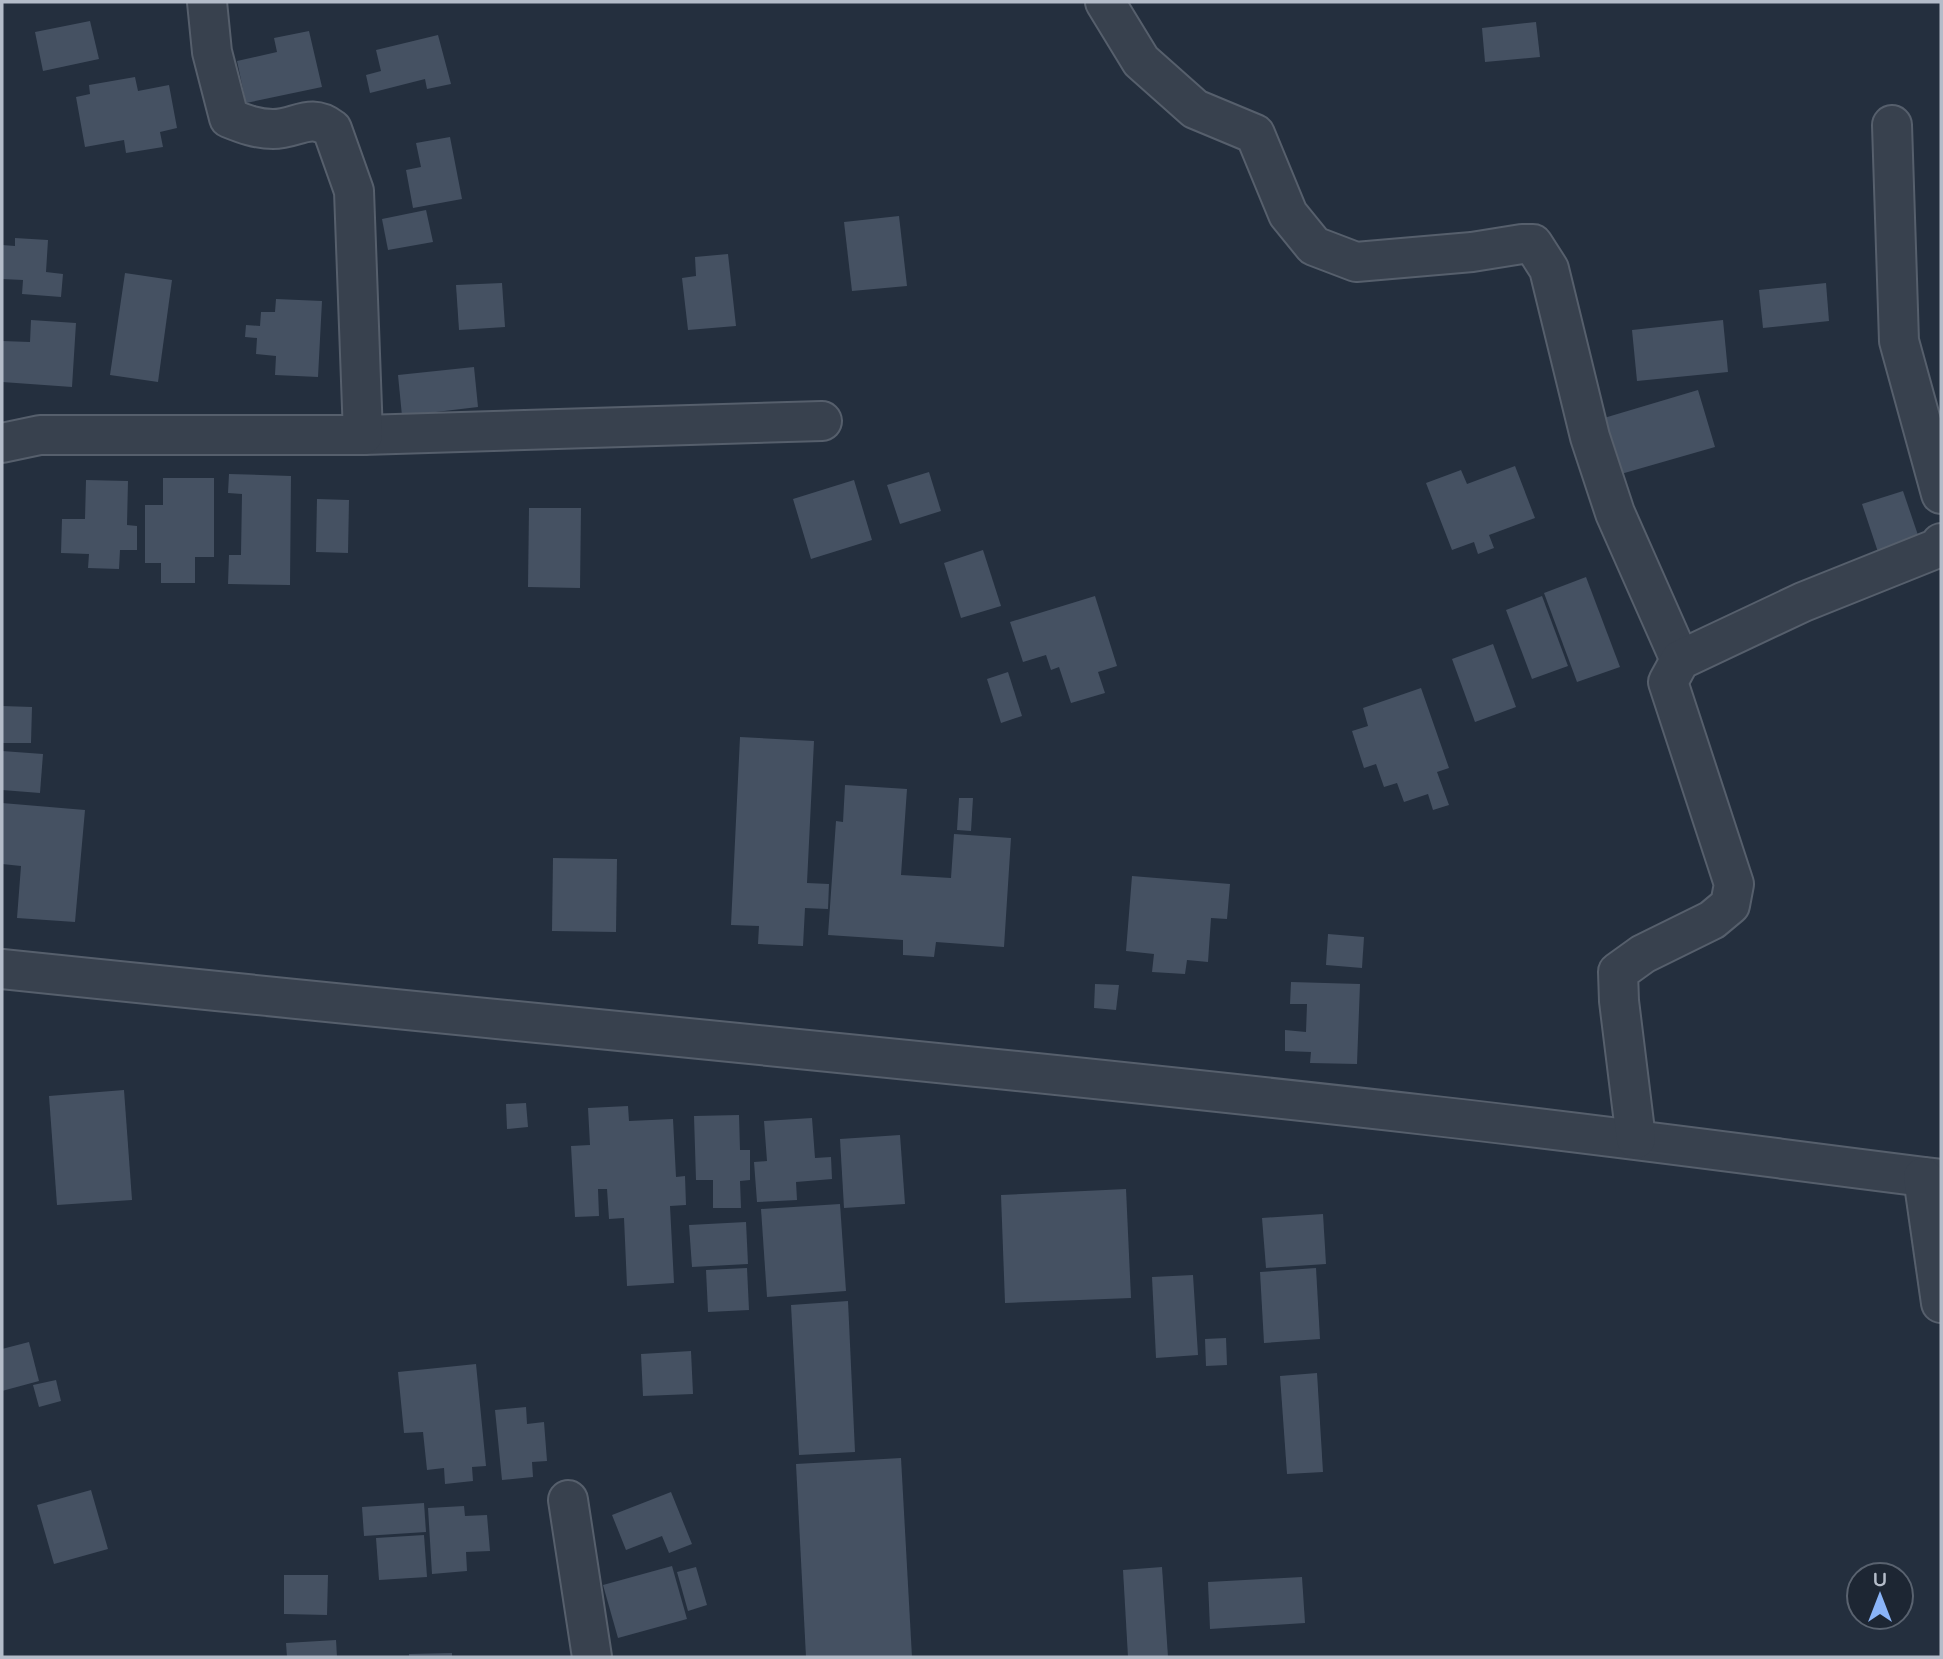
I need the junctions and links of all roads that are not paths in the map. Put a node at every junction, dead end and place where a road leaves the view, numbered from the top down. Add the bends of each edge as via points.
1 (208, 2) edge
2 (1105, 2) edge
3 (1892, 125) dead end
4 (822, 421) dead end
5 (363, 435) junction
6 (2, 443) edge
7 (1941, 495) edge
8 (1941, 543) edge
9 (1680, 660) junction
10 (2, 969) edge
11 (1636, 1139) junction
12 (1932, 1178) edge
13 (1941, 1303) edge
14 (568, 1500) dead end
15 (592, 1657) edge

1 - 5 street via 212,52 229,118 251,127 275,129 315,120 332,129 354,191
2 - 9 street via 1141,61 1195,109 1255,134 1288,214 1314,246 1356,262 1533,244 1549,269 1590,437 1615,513
3 - 7 street via 1899,341
4 - 5 street
5 - 6 street via 40,435
8 - 9 street
9 - 11 street via 1668,682 1734,884 1730,905 1712,920 1618,971
10 - 11 street via 711,1039
11 - 12 street
12 - 13 street
14 - 15 street

